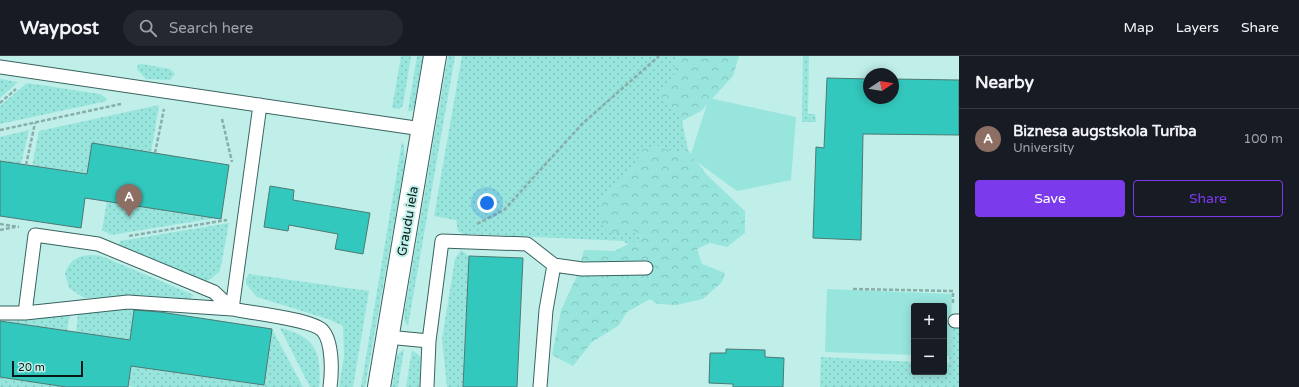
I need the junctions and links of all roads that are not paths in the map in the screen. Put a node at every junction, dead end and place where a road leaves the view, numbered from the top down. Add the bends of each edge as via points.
1 (435, 56) edge
2 (0, 67) edge
3 (260, 105) junction
4 (422, 129) junction
5 (554, 265) junction
6 (646, 268) dead end
7 (232, 309) junction
8 (0, 313) edge
9 (25, 313) junction
10 (387, 337) junction
11 (428, 341) junction
12 (330, 387) edge
13 (379, 387) edge
14 (427, 387) edge
15 (540, 387) edge

1 - 4 main road, Graudu iela
2 - 3 lane
3 - 4 lane
3 - 7 lane
4 - 10 main road, Graudu iela
5 - 6 lane via 582,269
5 - 11 lane via 527,244 442,241
5 - 15 lane via 546,310
7 - 9 lane via 128,302
7 - 9 lane via 214,292 98,244 35,235
7 - 12 lane via 308,323 322,330 329,346 333,371
8 - 9 lane
10 - 11 lane
10 - 13 main road, Graudu iela
11 - 14 lane

